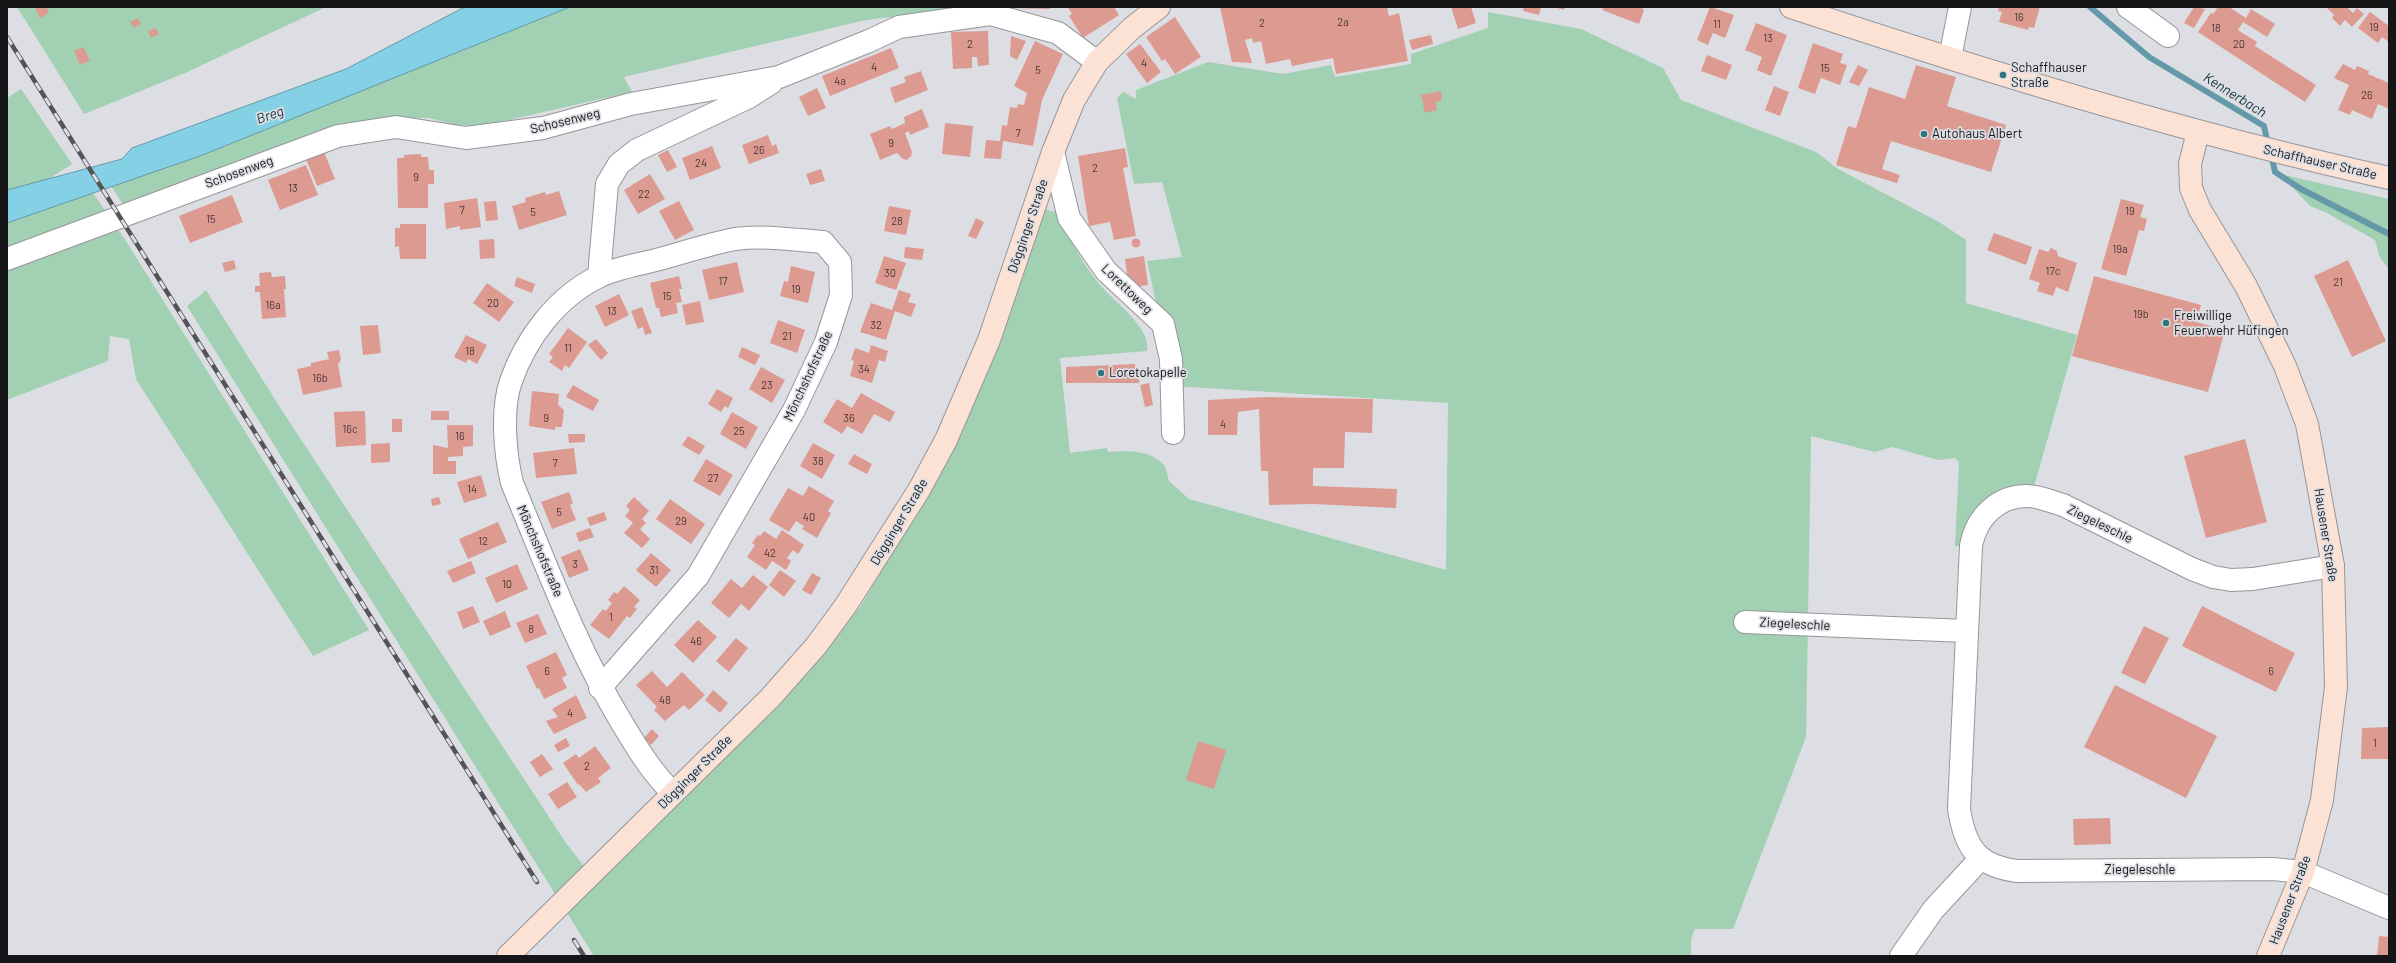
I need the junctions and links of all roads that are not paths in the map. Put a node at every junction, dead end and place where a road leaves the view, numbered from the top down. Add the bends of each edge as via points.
1 (1159, 7) edge
2 (1791, 7) edge
3 (1960, 7) edge
4 (2128, 7) edge
5 (2168, 36) dead end
6 (1950, 58) junction
7 (1097, 62) junction
8 (779, 77) junction
9 (2198, 132) junction
10 (1053, 152) junction
11 (2389, 178) edge
12 (7, 259) edge
13 (599, 276) junction
14 (1173, 433) dead end
15 (2334, 566) junction
16 (1745, 622) dead end
17 (1966, 631) junction
18 (600, 688) junction
19 (674, 794) junction
20 (1981, 858) junction
21 (2303, 872) junction
22 (2389, 908) edge
23 (508, 956) edge
24 (1901, 956) edge
25 (2268, 956) edge

1 - 7 main road, Dögginger Straße via 1132,28
2 - 6 main road, Schaffhauser Straße
3 - 6 street
4 - 5 street
6 - 9 main road, Schaffhauser Straße
7 - 8 street, Schosenweg via 1058,33 990,14 899,27
7 - 10 main road, Dögginger Straße via 1074,100
8 - 12 street, Schosenweg via 631,104 543,128 466,138 396,127 338,136
8 - 13 street via 749,97 637,150 619,164 607,184
9 - 11 main road, Schaffhauser Straße via 2289,156
9 - 15 main road, Hausener Straße via 2190,164 2192,188 2200,210 2246,286 2285,366 2307,424
10 - 14 street, Lorettoweg via 1069,218 1106,271 1163,324 1171,359
10 - 19 main road, Dögginger Straße via 989,340 946,440 919,490 858,587 816,646 770,698
13 - 18 street, Mönchshofstraße via 573,292 549,315 531,341 511,382 507,406 506,458 512,483
13 - 18 street, Mönchshofstraße via 736,239 781,238 823,242 840,262 841,295 826,342 794,410 698,576
15 - 17 street, Ziegeleschle via 2253,579 2213,577 2063,505 2026,496 2007,499 1991,508 1973,532
15 - 21 main road, Hausener Straße via 2336,687 2322,800
16 - 17 street, Ziegeleschle
17 - 20 street, Ziegeleschle via 1959,809 1966,840
18 - 19 street, Mönchshofstraße via 641,755
19 - 23 main road, Dögginger Straße
20 - 21 street, Ziegeleschle via 1996,868 2017,871 2273,869
20 - 24 street via 1933,910
21 - 22 street, Ziegeleschle
21 - 25 main road, Hausener Straße

